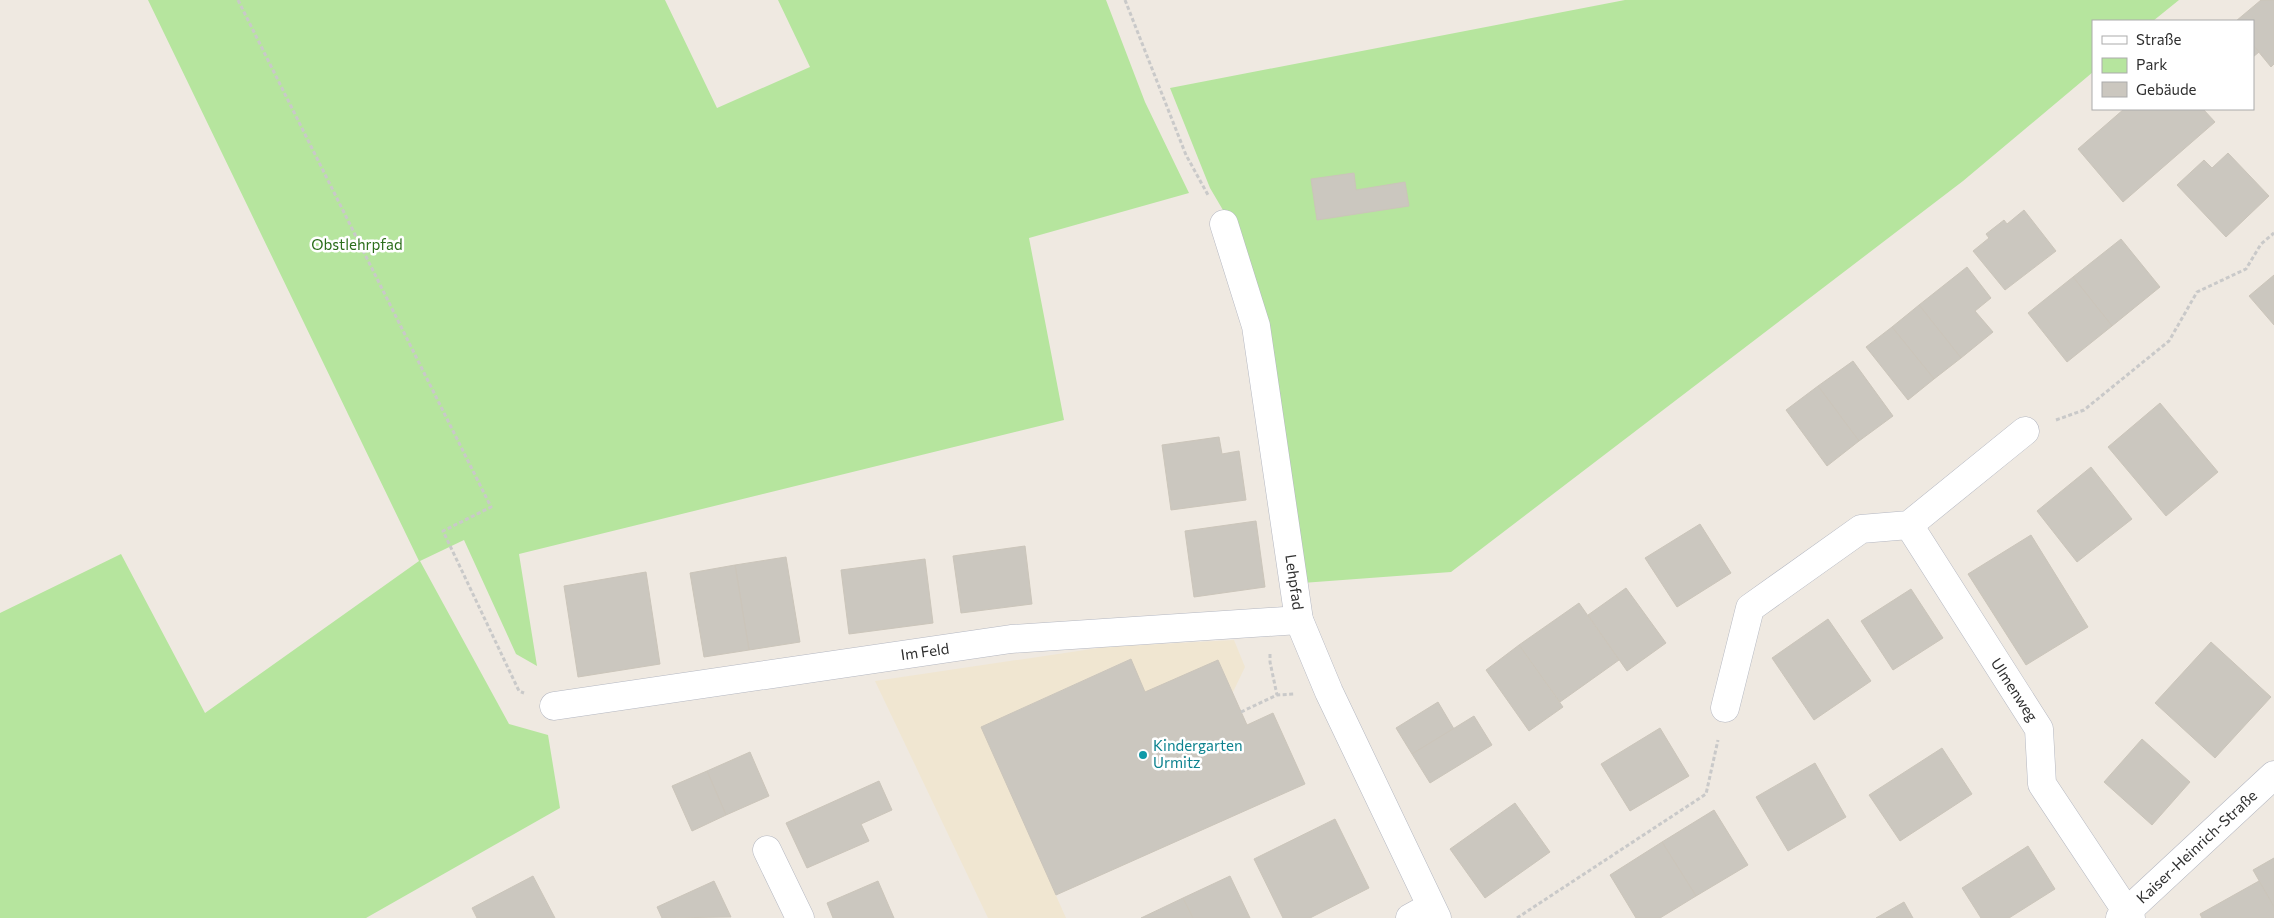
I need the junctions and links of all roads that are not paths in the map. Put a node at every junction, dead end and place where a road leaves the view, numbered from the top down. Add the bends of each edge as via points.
1 (1224, 224) road end
2 (2025, 431) road end
3 (1909, 525) junction
4 (1299, 620) junction
5 (554, 706) road end
6 (1725, 708) road end
7 (2274, 775) edge
8 (767, 850) dead end
9 (1426, 914) edge
10 (2126, 916) edge
11 (800, 918) edge

1 - 4 street, Lehpfad via 1256,326
2 - 3 street
3 - 6 street via 1862,529 1750,608
3 - 10 street, Ulmenweg via 2039,729 2042,784
4 - 5 street, Im Feld via 1011,639
4 - 9 street, Lehpfad
7 - 10 street, Kaiser-Heinrich-Straße
8 - 11 street

